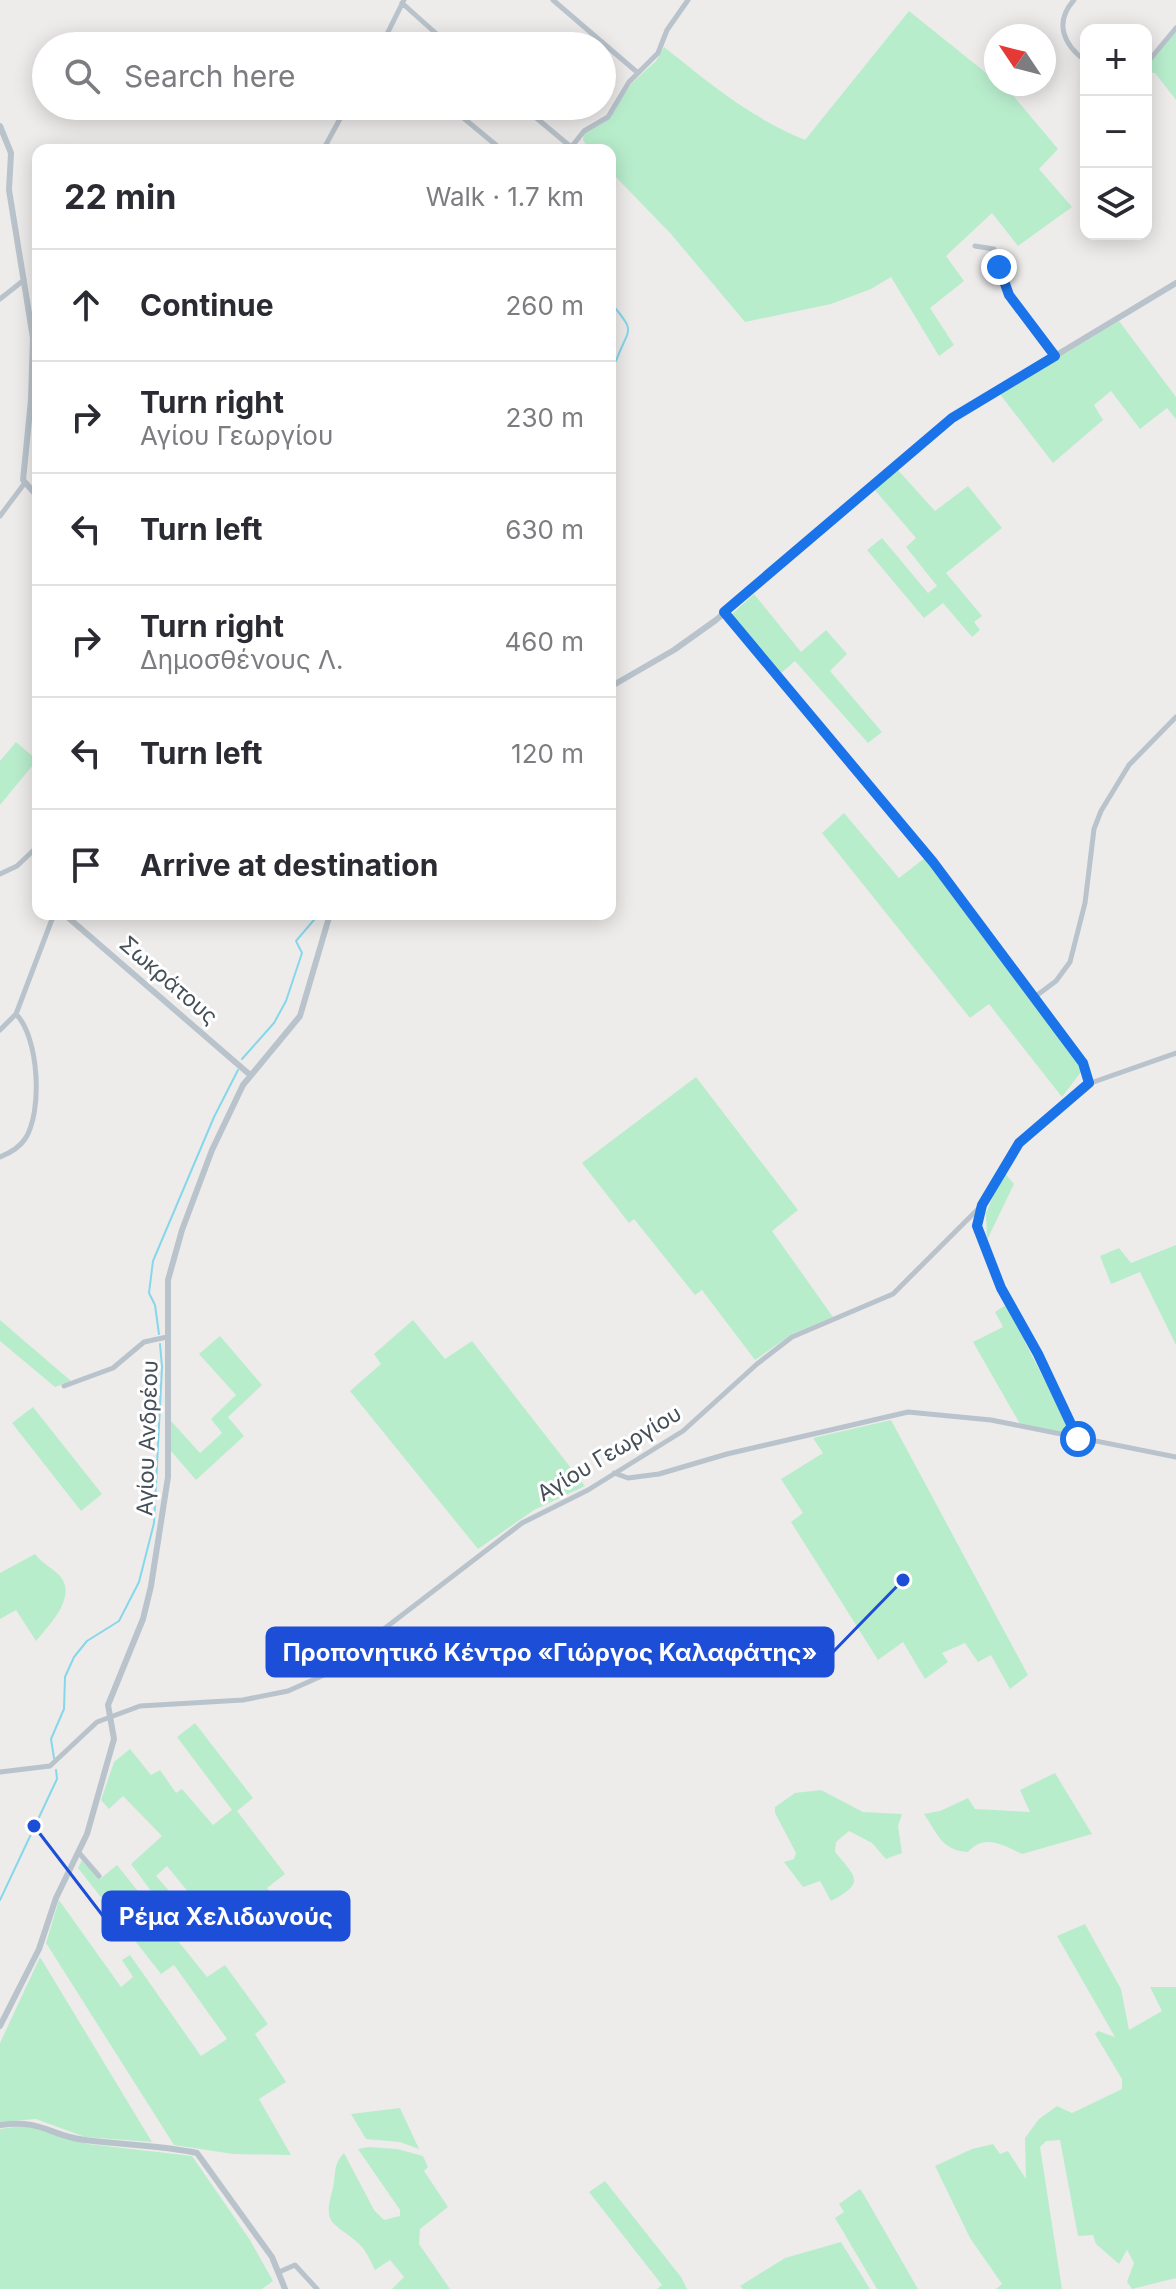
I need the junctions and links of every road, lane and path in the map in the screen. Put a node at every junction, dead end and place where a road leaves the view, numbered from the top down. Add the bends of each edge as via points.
1 (553, 0) edge
2 (688, 0) edge
3 (1074, 0) edge
4 (403, 2) edge
5 (1176, 28) edge
6 (388, 32) edge
7 (435, 32) edge
8 (590, 32) edge
9 (616, 54) edge
10 (1080, 55) edge
11 (1152, 57) edge
12 (638, 73) junction
13 (616, 102) edge
14 (339, 120) edge
15 (466, 120) edge
16 (538, 120) edge
17 (603, 120) edge
18 (0, 126) edge
19 (326, 144) edge
20 (495, 144) edge
21 (565, 144) edge
22 (573, 144) edge
23 (975, 246) dead end
24 (24, 280) junction
25 (1176, 283) edge
26 (0, 299) edge
27 (1055, 356) junction
28 (32, 362) edge
29 (32, 384) edge
30 (24, 484) junction
31 (32, 491) edge
32 (0, 516) edge
33 (724, 612) junction
34 (616, 684) edge
35 (1176, 717) edge
36 (32, 852) edge
37 (0, 874) edge
38 (52, 920) edge
39 (71, 920) edge
40 (328, 920) edge
41 (1036, 996) junction
42 (16, 1014) junction
43 (0, 1030) edge
44 (1176, 1053) edge
45 (249, 1074) junction
46 (1089, 1083) junction
47 (0, 1157) edge
48 (982, 1205) junction
49 (167, 1337) junction
50 (64, 1386) dead end
51 (1078, 1439) junction
52 (1176, 1457) edge
53 (614, 1472) junction
54 (109, 1717) junction
55 (0, 1772) edge
56 (80, 1854) junction
57 (99, 1876) dead end
58 (0, 2026) edge
59 (0, 2125) edge
60 (279, 2272) junction
61 (285, 2289) edge
62 (317, 2289) edge

1 - 8 street
2 - 12 street via 658,53
3 - 10 street via 1063,15 1062,30
4 - 6 street
4 - 7 street
5 - 11 street
9 - 12 street
12 - 13 street
14 - 19 street
15 - 20 street
16 - 21 street
17 - 22 street
18 - 24 street via 11,153 9,190
23 - 27 street via 994,249 1009,295
24 - 26 street
24 - 28 street
25 - 27 street
27 - 33 street via 952,418
29 - 30 street
30 - 31 street
30 - 32 street
33 - 34 street via 674,650
33 - 41 street via 924,850
35 - 41 street via 1129,765 1101,811 1070,962
36 - 37 street
38 - 42 street
39 - 45 street, Σωκράτους
40 - 45 street, Αγίου Ανδρέου via 300,1016
41 - 46 street via 1077,1052
42 - 43 street
42 - 47 street via 32,1040 34,1113 22,1144
44 - 46 street, Αγίου Γεωργίου
45 - 49 street, Αγίου Ανδρέου via 182,1230 168,1280
46 - 48 street, Αγίου Γεωργίου via 1019,1143
48 - 51 street via 977,1226 984,1248
48 - 53 street, Αγίου Γεωργίου via 893,1294 792,1337 686,1429
49 - 50 street via 144,1342 113,1368
49 - 54 street, Αγίου Ανδρέου via 168,1477 161,1534 143,1619 108,1705
51 - 52 street
51 - 53 street via 991,1420 908,1412 659,1474 628,1478
53 - 54 street, Αγίου Γεωργίου via 522,1523 430,1598 306,1685 243,1700 140,1706
54 - 55 street, Αγίου Γεωργίου via 50,1766
54 - 56 street, Αγίου Ανδρέου via 114,1739
56 - 57 street
56 - 58 street, Αγίου Ανδρέου
59 - 60 street via 29,2123 82,2140 197,2153
60 - 61 street
60 - 62 street via 295,2265

